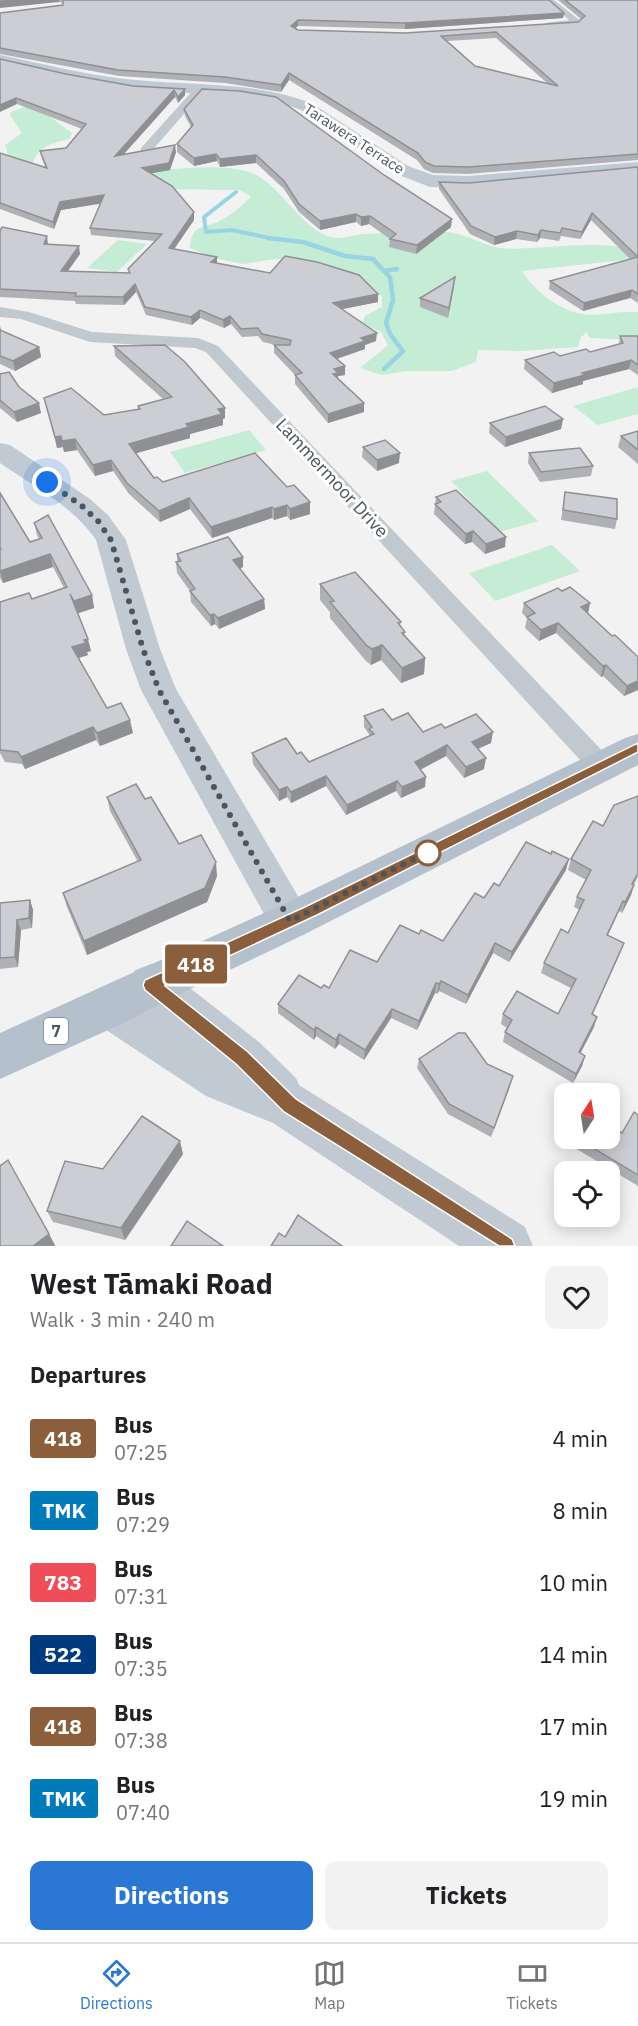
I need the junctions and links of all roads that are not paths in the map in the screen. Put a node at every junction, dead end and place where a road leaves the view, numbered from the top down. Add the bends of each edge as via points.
1 (549, 0) edge
2 (537, 26) edge
3 (0, 58) edge
4 (199, 90) junction
5 (145, 151) edge
6 (638, 167) edge
7 (0, 312) edge
8 (0, 451) edge
9 (638, 748) edge
10 (601, 766) junction
11 (290, 921) junction
12 (151, 985) junction
13 (110, 1007) junction
14 (0, 1056) edge
15 (290, 1106) junction
16 (506, 1246) edge

1 - 2 street via 577,22
3 - 4 street, Tarawera Terrace via 115,82
4 - 5 street
4 - 6 street, Tarawera Terrace via 261,94 297,102 402,170 430,181 468,182
7 - 10 street, Lammermoor Drive via 23,315 90,337 198,343 212,349
8 - 11 street via 81,505 111,540 159,690
9 - 10 main road, 7
10 - 11 main road, 7
11 - 12 main road, 7
12 - 13 main road, 7
12 - 15 street via 242,1058
13 - 14 main road, 7
13 - 15 street via 223,1079
15 - 16 street

